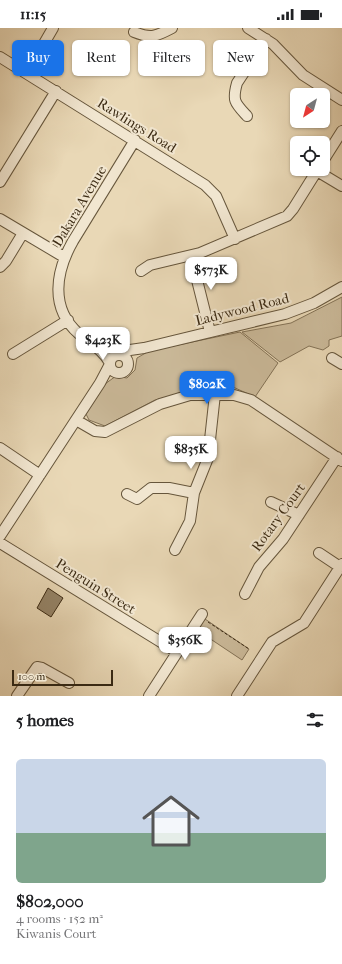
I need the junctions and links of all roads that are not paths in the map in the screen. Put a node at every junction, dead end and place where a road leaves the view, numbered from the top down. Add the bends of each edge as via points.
1 (53, 28) edge
2 (172, 28) edge
3 (248, 28) edge
4 (134, 32) dead end
5 (266, 39) junction
6 (46, 40) edge
7 (0, 56) edge
8 (12, 64) edge
9 (31, 76) edge
10 (56, 91) junction
11 (342, 100) edge
12 (247, 116) dead end
13 (342, 131) edge
14 (135, 140) junction
15 (330, 150) edge
16 (314, 176) edge
17 (327, 176) edge
18 (0, 182) edge
19 (342, 186) edge
20 (0, 219) edge
21 (22, 233) junction
22 (235, 239) junction
23 (191, 256) junction
24 (64, 257) junction
25 (0, 266) edge
26 (141, 271) dead end
27 (342, 287) edge
28 (68, 320) junction
29 (210, 332) junction
30 (98, 347) junction
31 (144, 348) junction
32 (13, 354) dead end
33 (118, 354) junction
34 (332, 358) dead end
35 (342, 364) edge
36 (128, 365) junction
37 (112, 367) junction
38 (215, 394) junction
39 (76, 420) junction
40 (0, 448) edge
41 (339, 459) edge
42 (40, 475) junction
43 (194, 493) junction
44 (127, 494) dead end
45 (271, 502) dead end
46 (299, 515) junction
47 (0, 536) edge
48 (0, 543) edge
49 (175, 550) dead end
50 (319, 553) dead end
51 (341, 565) edge
52 (246, 594) dead end
53 (203, 616) road end
54 (177, 652) junction
55 (69, 683) dead end
56 (17, 696) edge
57 (149, 696) edge
58 (238, 696) edge

1 - 6 street
2 - 4 street via 156,36 145,37
3 - 5 street
5 - 11 street via 303,74
5 - 12 street via 237,83 234,92 235,104
7 - 8 street, Rawlings Road
9 - 10 street, Rawlings Road
10 - 14 street, Rawlings Road
10 - 18 street
13 - 15 street
14 - 22 street, Rawlings Road via 205,185 216,196
14 - 24 street, Dakara Avenue
16 - 22 street via 290,213
17 - 19 street
20 - 21 street
21 - 24 street
21 - 25 street via 6,261
22 - 23 street
23 - 26 street via 150,265
23 - 29 street
24 - 28 street, Dakara Avenue via 58,288
27 - 29 street, Ladywood Road via 314,303 285,314
28 - 30 street, Dakara Avenue via 78,332
28 - 32 street
29 - 31 street, Ladywood Road
30 - 33 street, Dakara Avenue
30 - 37 street, Dakara Avenue
31 - 33 street, Ladywood Road
31 - 36 street via 137,352
33 - 36 street via 125,356
33 - 37 street via 111,358
34 - 35 street
36 - 37 street via 123,372
37 - 39 street
38 - 39 street via 190,395 160,404 105,432 95,431
38 - 41 street via 234,395 251,400
38 - 43 street via 208,458
39 - 42 street
40 - 42 street
41 - 46 street, Rotary Court
42 - 47 street
43 - 44 street via 169,488 151,488 137,499
43 - 49 street via 190,521
45 - 46 street
46 - 52 street, Rotary Court via 259,567
48 - 54 street, Penguin Street
50 - 51 street
51 - 58 street via 304,623 272,642
53 - 54 street
54 - 57 street
55 - 56 street via 37,667

